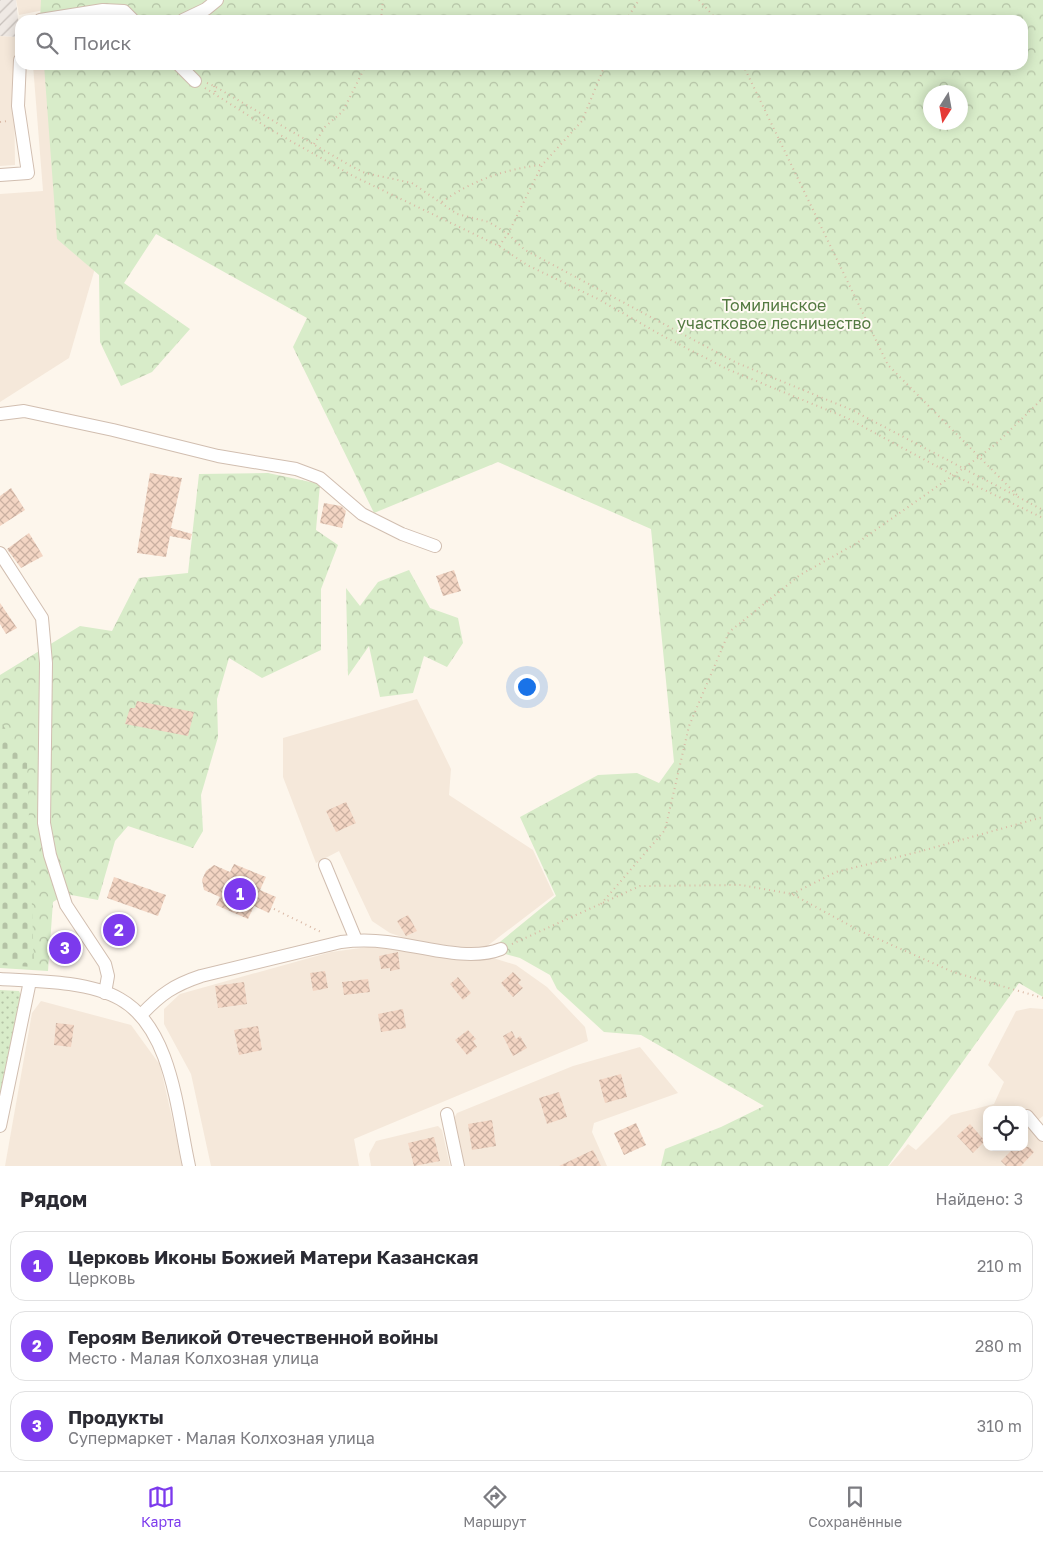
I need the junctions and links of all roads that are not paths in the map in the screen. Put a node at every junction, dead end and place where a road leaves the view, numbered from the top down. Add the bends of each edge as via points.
1 (217, 0) edge
2 (72, 15) edge
3 (128, 15) edge
4 (193, 15) edge
5 (20, 70) edge
6 (185, 70) edge
7 (201, 82) road end
8 (0, 175) edge
9 (0, 414) edge
10 (435, 546) dead end
11 (0, 553) edge
12 (325, 865) dead end
13 (356, 940) junction
14 (501, 950) road end
15 (0, 979) edge
16 (30, 981) junction
17 (105, 993) junction
18 (141, 1015) junction
19 (6, 1062) edge
20 (447, 1114) dead end
21 (1028, 1117) edge
22 (0, 1126) edge
23 (1043, 1136) edge
24 (189, 1166) edge
25 (458, 1166) edge

1 - 4 street
2 - 3 street via 103,10 124,11
5 - 8 street via 18,106 28,173
6 - 7 street
9 - 10 street via 24,411 218,456 296,469 320,478 362,514
11 - 17 street via 42,618 46,663 44,822 50,855 66,905 105,964 108,976
12 - 13 street
13 - 14 street via 488,955
13 - 18 street via 181,982 167,990
15 - 16 street
16 - 17 street
16 - 19 street
17 - 18 street via 119,998
18 - 24 street via 156,1035 168,1068
19 - 22 street
20 - 25 street
21 - 23 street

